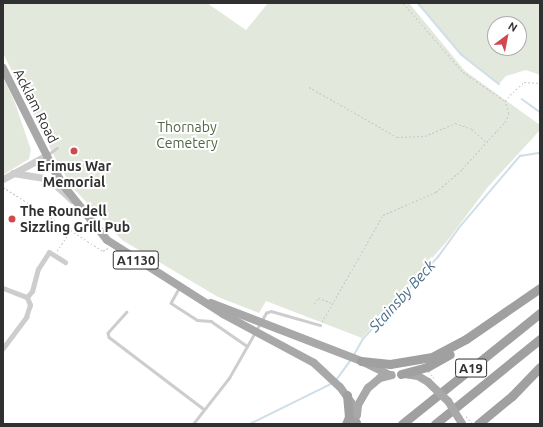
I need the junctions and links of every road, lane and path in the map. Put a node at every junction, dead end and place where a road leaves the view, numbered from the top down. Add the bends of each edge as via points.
1 (403, 3) edge
2 (3, 68) edge
3 (540, 83) edge
4 (309, 87) dead end
5 (505, 101) junction
6 (487, 142) junction
7 (57, 148) dead end
8 (47, 155) junction
9 (13, 173) junction
10 (3, 180) edge
11 (3, 187) edge
12 (80, 207) junction
13 (71, 230) junction
14 (114, 245) junction
15 (151, 253) dead end
16 (55, 255) junction
17 (65, 262) dead end
18 (144, 265) junction
19 (180, 287) junction
20 (3, 288) edge
21 (540, 288) edge
22 (27, 297) junction
23 (203, 300) junction
24 (334, 303) junction
25 (314, 304) dead end
26 (127, 312) dead end
27 (540, 313) edge
28 (260, 321) junction
29 (320, 325) joint
30 (254, 331) junction
31 (466, 339) junction
32 (540, 339) edge
33 (247, 346) junction
34 (3, 348) edge
35 (359, 360) junction
36 (540, 367) edge
37 (401, 374) junction
38 (390, 375) junction
39 (346, 396) junction
40 (204, 409) junction
41 (356, 422) edge
42 (193, 424) edge
43 (346, 424) edge
44 (402, 424) edge
45 (435, 424) edge
46 (462, 424) edge
47 (478, 424) edge

1 - 5 path via 463,72
2 - 8 main road, Acklam Road / A1130
3 - 5 path via 524,82
4 - 6 path via 397,136 425,136 455,123 472,129
5 - 6 path via 508,117
6 - 24 path via 436,192 383,215
7 - 8 lane
8 - 9 street
8 - 12 main road, A1130
9 - 10 street
9 - 12 street via 52,182
11 - 13 path
12 - 14 main road, A1130
13 - 14 path via 103,250
13 - 16 path
14 - 18 main road, A1130
15 - 18 lane
16 - 17 street
16 - 22 street via 49,252 38,269 32,291
18 - 19 main road, A1130
19 - 23 main road, A1130
19 - 33 lane via 171,303 197,320 211,321
20 - 22 street
21 - 31 highway, A19
22 - 34 street via 30,305 26,317
23 - 28 main road, A1130
23 - 30 main road, A1130
24 - 25 path via 318,298
24 - 29 path
26 - 40 lane via 108,333 109,337
27 - 44 highway, A19
28 - 29 lane via 271,311
28 - 30 lane
28 - 35 main road, A1130
30 - 33 lane
30 - 39 main road, A1130 via 314,363 329,375
31 - 35 highway, A19 via 444,352 412,362 390,364
31 - 37 highway, A19 via 439,362
32 - 45 highway, A19
33 - 40 lane via 229,378
35 - 38 main road, A1130
36 - 47 highway via 512,396
37 - 38 main road
37 - 46 main road, bridge via 418,376 428,382 448,401
38 - 41 main road via 368,388 358,405
39 - 41 main road, A1130
39 - 43 highway via 349,417
40 - 42 lane

